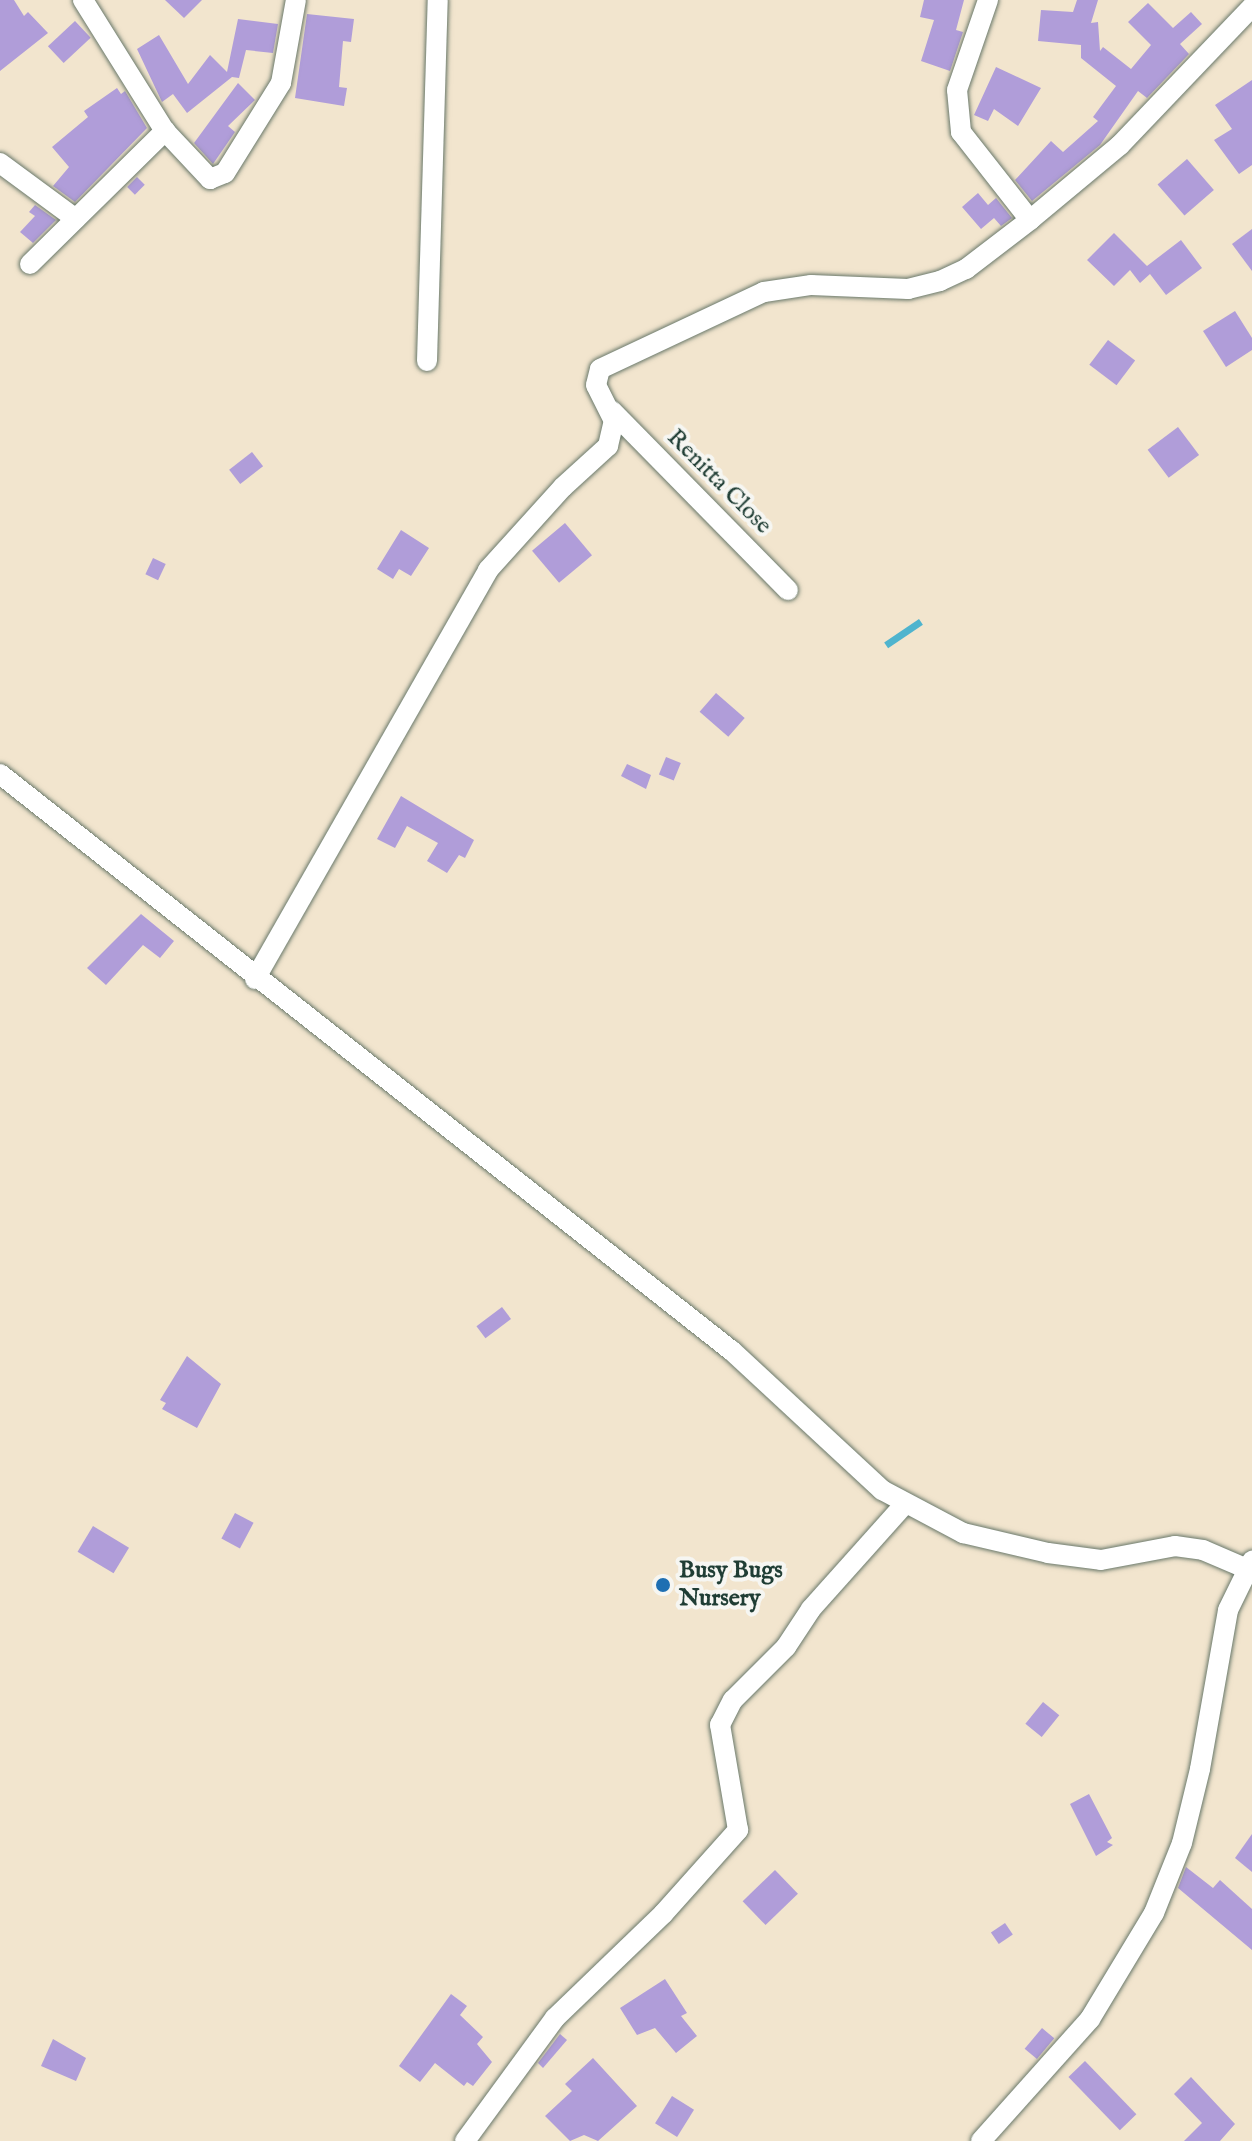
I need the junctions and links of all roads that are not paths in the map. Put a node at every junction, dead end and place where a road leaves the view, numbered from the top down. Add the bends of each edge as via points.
1 (83, 0) edge
2 (296, 0) edge
3 (438, 0) edge
4 (988, 0) edge
5 (1252, 7) edge
6 (165, 131) junction
7 (0, 163) edge
8 (76, 219) junction
9 (1030, 220) junction
10 (30, 264) dead end
11 (427, 361) dead end
12 (612, 411) junction
13 (788, 590) dead end
14 (0, 774) edge
15 (255, 979) junction
16 (905, 1504) junction
17 (1248, 1565) edge
18 (465, 2141) edge
19 (981, 2141) edge

1 - 6 street
2 - 6 street via 281,83 225,173 210,179
3 - 11 street
4 - 9 street via 957,90 961,132
5 - 9 street via 1120,145
6 - 8 street
7 - 8 street
8 - 10 street
9 - 12 street via 940,281 908,289 811,285 764,292 671,332 600,369 596,385
12 - 13 street, Renitta Close
12 - 15 street via 614,433 608,446 488,570
14 - 15 street
15 - 16 street via 732,1351 882,1490
16 - 17 street via 963,1533 1048,1553 1101,1560 1175,1546
16 - 18 street via 811,1609 786,1647 733,1700 720,1725 738,1830 663,1914 555,2018
17 - 19 street via 1228,1610 1182,1843 1154,1913 1090,2019

